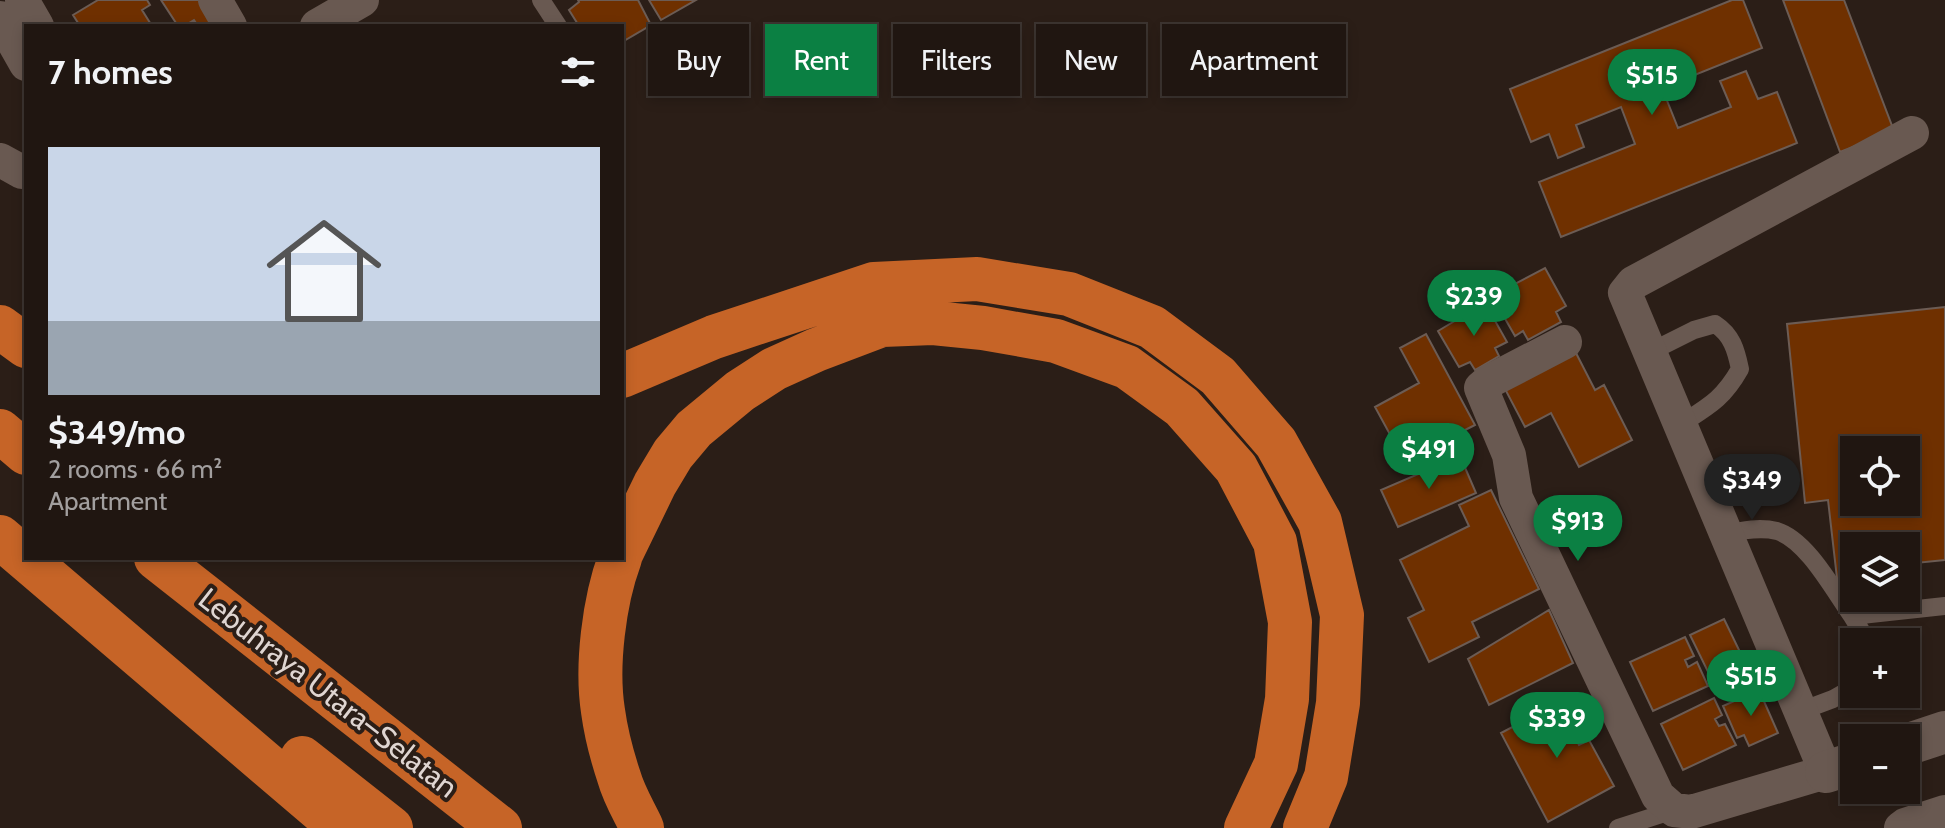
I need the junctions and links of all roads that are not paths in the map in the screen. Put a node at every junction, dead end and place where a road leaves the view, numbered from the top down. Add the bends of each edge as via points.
1 (22, 0) edge
2 (215, 0) edge
3 (362, 0) edge
4 (541, 0) edge
5 (0, 18) edge
6 (36, 24) edge
7 (229, 24) edge
8 (320, 24) edge
9 (557, 24) edge
10 (24, 60) edge
11 (1912, 133) dead end
12 (0, 160) edge
13 (24, 172) edge
14 (0, 327) edge
15 (1565, 342) dead end
16 (24, 345) edge
17 (1650, 352) junction
18 (624, 375) edge
19 (1681, 424) junction
20 (0, 431) edge
21 (24, 451) edge
22 (0, 513) edge
23 (24, 533) edge
24 (1726, 534) junction
25 (0, 537) edge
26 (624, 549) edge
27 (24, 558) edge
28 (27, 560) edge
29 (55, 560) edge
30 (159, 560) edge
31 (619, 560) edge
32 (1945, 606) edge
33 (1852, 616) junction
34 (1859, 628) edge
35 (1840, 695) edge
36 (1801, 711) junction
37 (1945, 732) edge
38 (1920, 740) edge
39 (1840, 768) edge
40 (1674, 810) junction
41 (1945, 812) edge
42 (341, 828) edge
43 (391, 828) edge
44 (500, 828) edge
45 (642, 828) edge
46 (1246, 828) edge
47 (1305, 828) edge
48 (1618, 828) edge
49 (1901, 828) edge

1 - 6 street
2 - 7 street
3 - 8 street
4 - 9 lane
5 - 10 street
11 - 17 street via 1633,283 1625,293
12 - 13 street
14 - 16 highway
15 - 40 street via 1481,388 1509,455 1516,498 1658,796
17 - 19 street
17 - 19 lane via 1715,324 1735,348 1740,369 1728,389
18 - 47 highway via 714,337 874,284 977,279 1069,294 1152,327 1218,376 1267,432 1320,522 1342,615 1338,703 1326,777
19 - 24 street
20 - 21 highway
22 - 23 highway
24 - 33 lane via 1749,529 1792,538
24 - 36 street
25 - 27 highway
26 - 46 highway via 655,484 694,429 774,369 882,325 983,328 1056,341 1127,367 1182,407 1236,468 1275,542 1290,622 1287,699 1276,764
28 - 42 highway
29 - 43 highway
30 - 44 highway, Lebuhraya Utara–Selatan
31 - 45 highway via 605,617 602,709 619,780
32 - 33 lane
33 - 34 lane
35 - 36 lane
36 - 39 street
37 - 38 street
39 - 40 street via 1691,812
40 - 48 lane
41 - 49 street

